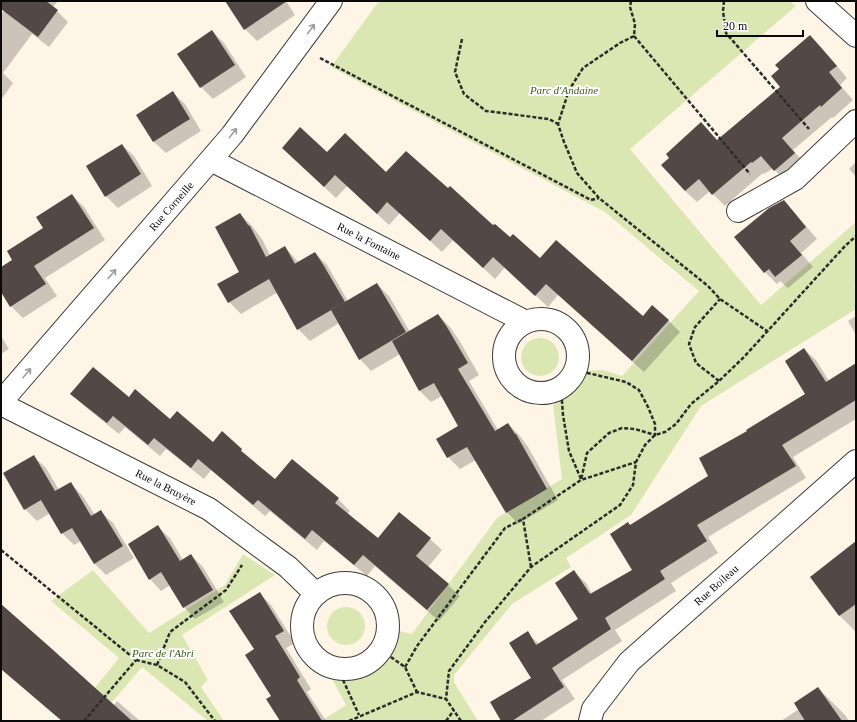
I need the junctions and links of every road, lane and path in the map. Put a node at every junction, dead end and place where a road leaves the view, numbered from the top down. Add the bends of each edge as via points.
1 (331, 1) edge
2 (631, 1) edge
3 (724, 1) edge
4 (817, 1) edge
5 (634, 36) junction
6 (856, 36) edge
7 (462, 39) dead end
8 (299, 46) junction
9 (856, 121) edge
10 (558, 124) junction
11 (827, 149) junction
12 (211, 160) junction
13 (767, 195) junction
14 (599, 198) junction
15 (738, 211) dead end
16 (856, 236) edge
17 (720, 299) junction
18 (526, 322) junction
19 (767, 331) junction
20 (575, 370) junction
21 (719, 381) junction
22 (561, 388) junction
23 (1, 403) edge
24 (655, 435) junction
25 (856, 461) edge
26 (636, 462) junction
27 (581, 480) junction
28 (523, 519) junction
29 (255, 543) junction
30 (1, 550) edge
31 (531, 567) junction
32 (316, 594) junction
33 (381, 650) junction
34 (136, 660) junction
35 (157, 665) junction
36 (405, 667) junction
37 (338, 669) junction
38 (417, 692) junction
39 (446, 699) junction
40 (454, 710) junction
41 (360, 715) junction
42 (84, 721) edge
43 (215, 721) edge
44 (349, 721) edge
45 (446, 721) edge
46 (461, 721) edge
47 (590, 721) edge

8 -> 1 street, Rue Corneille
2 - 5 path via 630,7 635,24
3 - 11 path via 726,33
4 - 6 street
5 - 10 path via 582,68 569,90
5 - 13 path
7 - 10 path via 455,72 464,94 486,111 549,120
12 -> 8 street, Rue Corneille
8 - 14 path via 591,200
9 - 11 street
10 - 14 path via 577,173
11 - 13 street via 795,179
12 - 18 street, Rue la Fontaine
23 -> 12 street, Rue Corneille
13 - 15 street
14 - 17 path via 708,286
16 - 19 path
17 - 19 path
17 - 21 path via 695,327 689,344 696,363
18 - 20 street via 538,319 551,320 571,334 578,358
18 - 22 street via 516,328 508,338 504,362 508,374 515,383 537,393
19 - 21 path
20 - 22 street via 570,380
20 - 24 path via 626,382 639,390 655,424
21 - 24 path via 691,404 676,424
22 - 27 path via 569,451
23 - 29 street, Rue la Bruyère via 209,509
24 - 26 path via 645,445
24 - 27 path via 622,428 609,433 587,453
25 - 47 street, Rue Boileau via 629,662 593,709
26 - 27 path
26 - 31 path via 633,486 620,505
27 - 28 path
28 - 31 path
28 - 36 path via 505,528 417,646
29 - 32 street, Rue la Bruyère via 288,567
29 - 35 path via 226,590 170,632
30 - 34 path
31 - 39 path via 449,670
32 - 33 street via 341,583 355,584 368,589 386,611 387,638
32 - 37 street via 307,605 302,618 302,632 306,645 314,656 325,665
33 - 36 path
33 - 37 street via 362,666
34 - 35 path
34 - 42 path
35 - 43 path via 185,682
36 - 38 path
37 - 41 path
38 - 39 path
38 - 41 path
39 - 40 path
40 - 45 path
40 - 46 path
41 - 44 path

